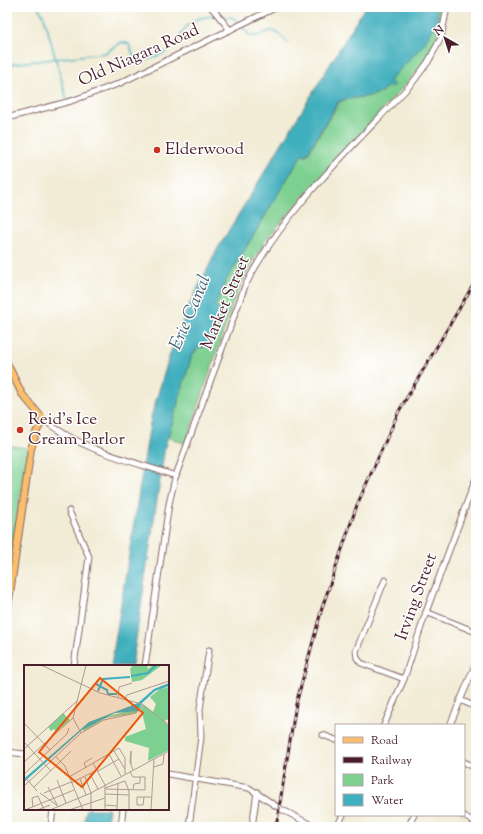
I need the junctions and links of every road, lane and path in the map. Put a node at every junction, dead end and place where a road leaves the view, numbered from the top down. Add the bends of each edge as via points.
1 (210, 7) edge
2 (277, 7) edge
3 (447, 7) edge
4 (472, 7) edge
5 (476, 10) edge
6 (230, 30) junction
7 (7, 118) edge
8 (7, 363) edge
9 (43, 419) junction
10 (176, 476) junction
11 (476, 478) edge
12 (69, 512) dead end
13 (386, 580) dead end
14 (426, 612) junction
15 (7, 614) edge
16 (476, 632) edge
17 (209, 650) dead end
18 (476, 662) edge
19 (74, 665) edge
20 (145, 665) edge
21 (404, 679) junction
22 (460, 700) junction
23 (476, 707) edge
24 (384, 724) edge
25 (450, 724) edge
26 (323, 735) dead end
27 (335, 740) edge
28 (7, 752) edge
29 (24, 754) edge
30 (465, 762) edge
31 (476, 768) edge
32 (169, 774) edge
33 (196, 779) junction
34 (257, 792) junction
35 (53, 810) edge
36 (123, 810) edge
37 (343, 816) edge
38 (414, 816) edge
39 (464, 816) edge
40 (476, 823) edge
41 (51, 827) edge
42 (121, 827) edge
43 (189, 827) edge
44 (252, 827) edge
45 (315, 827) edge
46 (337, 827) edge
47 (408, 827) edge

1 - 6 street
2 - 6 street, Old Niagara Road
3 - 10 street, Market Street via 441,38 428,62 413,82 303,202 259,258 245,286
4 - 5 street
6 - 7 street, Old Niagara Road via 97,92
8 - 9 main road via 19,389
9 - 10 street via 74,442
9 - 15 main road via 31,449
10 - 20 street, Market Street via 169,504
11 - 14 street, Irving Street
12 - 19 street via 89,557
13 - 21 street via 356,651 357,658 361,663
14 - 16 street
14 - 21 street, Irving Street
17 - 33 street via 200,709 201,737
18 - 22 street
21 - 24 street, Irving Street
22 - 23 street
22 - 25 street
26 - 27 street
28 - 29 street
30 - 31 street
32 - 33 street
33 - 34 street via 249,788
33 - 43 street
34 - 44 street
34 - 45 street via 279,808
35 - 41 street
36 - 42 street
37 - 46 street
38 - 47 street
39 - 40 street

